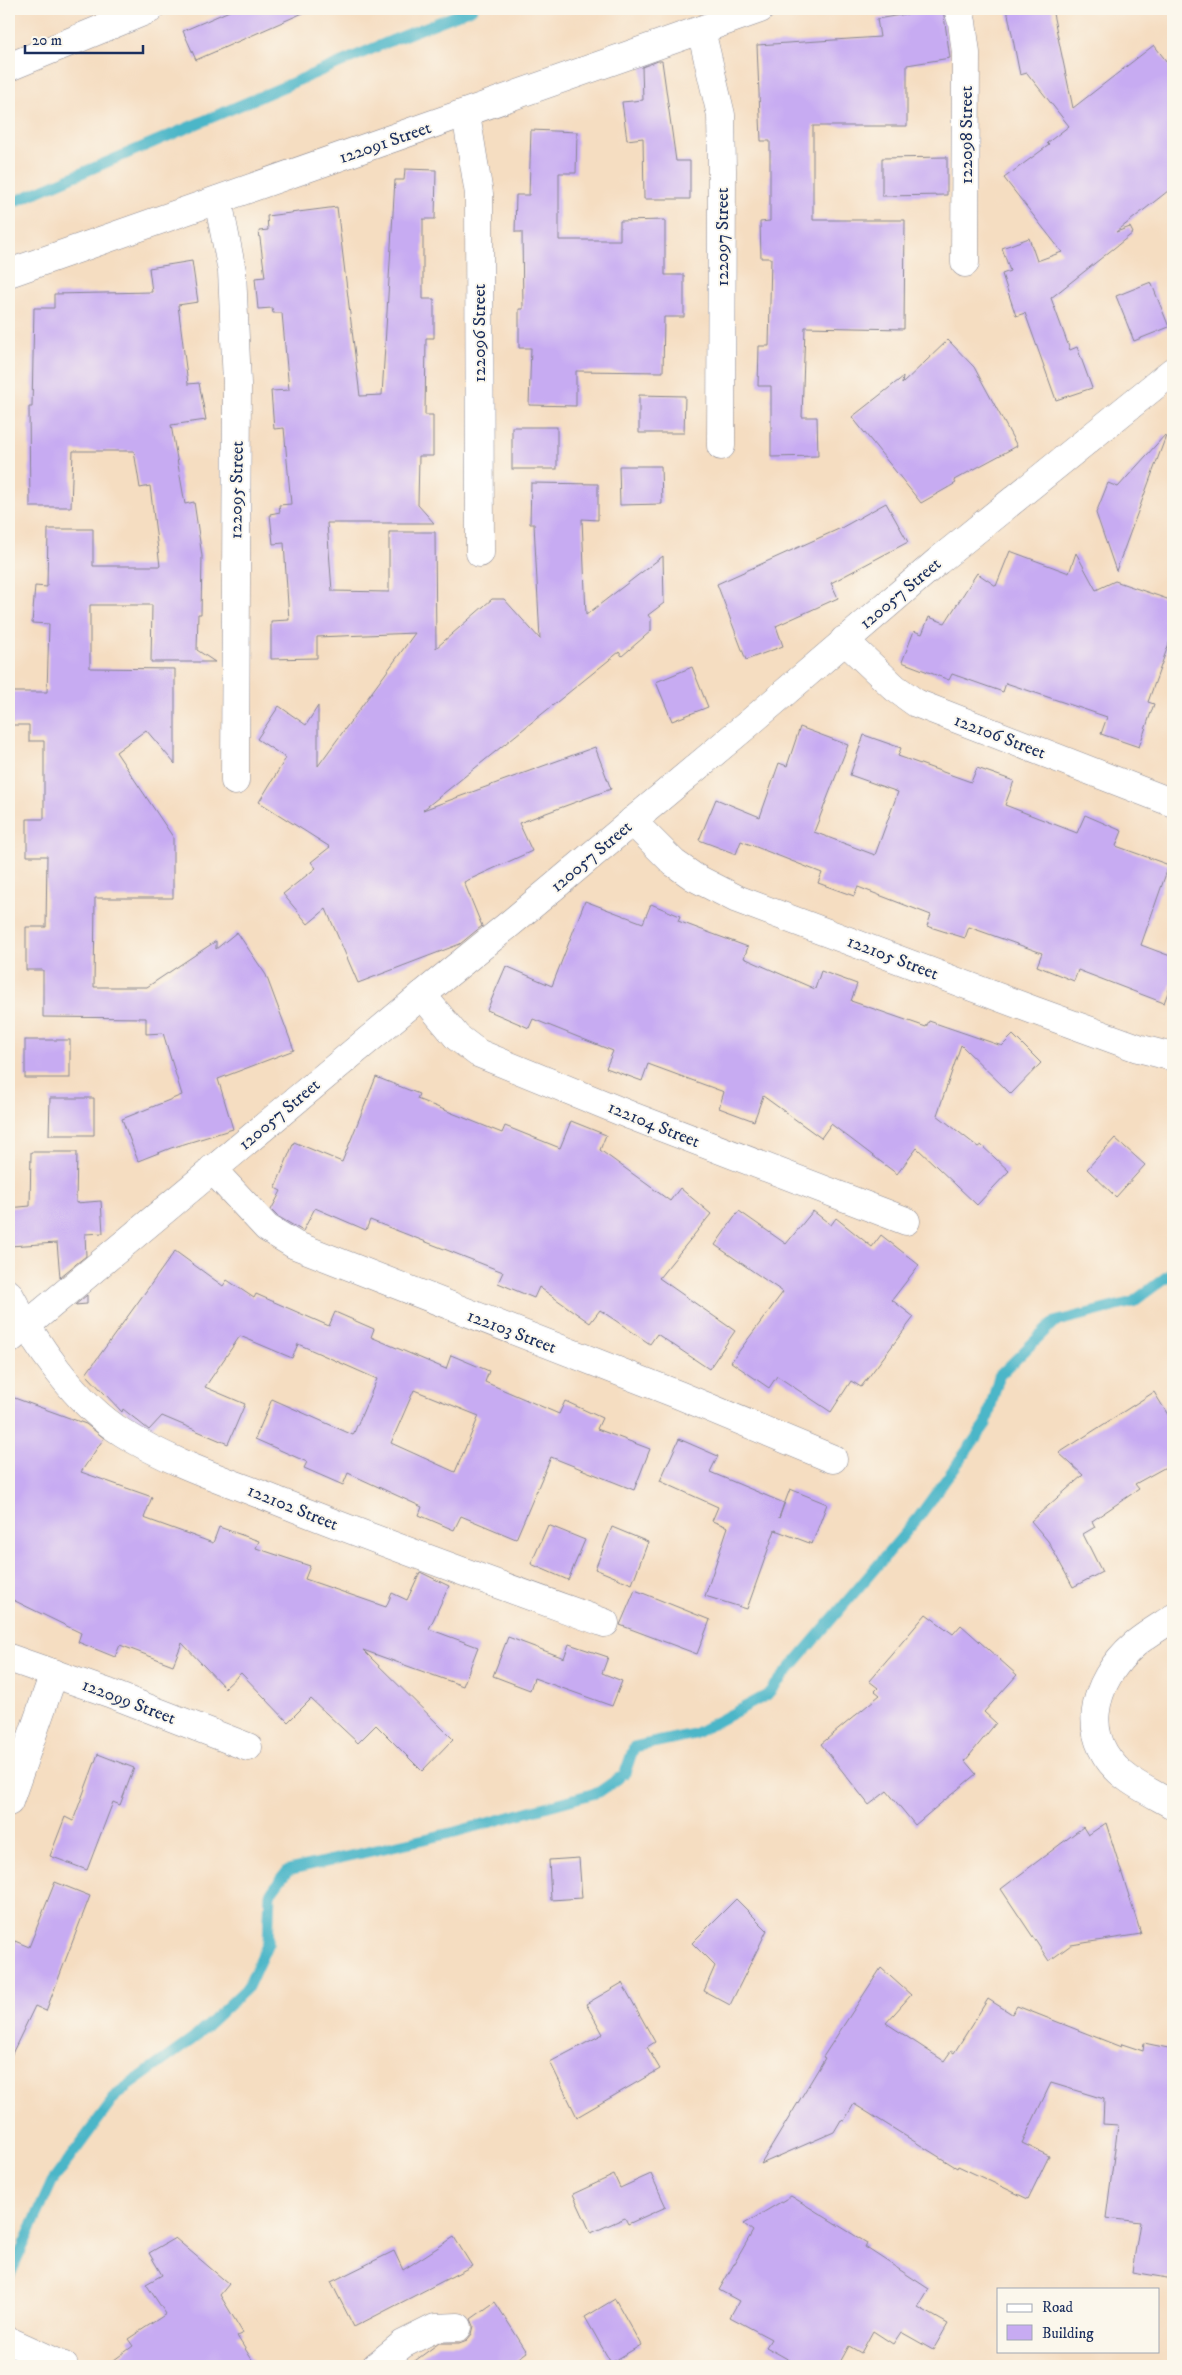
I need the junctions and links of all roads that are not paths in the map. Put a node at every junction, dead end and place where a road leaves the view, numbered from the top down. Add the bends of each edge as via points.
1 (150, 9) edge
2 (760, 9) edge
3 (958, 9) edge
4 (701, 30) junction
5 (9, 67) edge
6 (466, 114) junction
7 (218, 200) junction
8 (965, 263) dead end
9 (9, 273) edge
10 (1173, 371) edge
11 (721, 446) dead end
12 (480, 553) dead end
13 (844, 640) junction
14 (235, 781) dead end
15 (1173, 803) edge
16 (632, 822) junction
17 (422, 995) junction
18 (1173, 1056) edge
19 (212, 1169) junction
20 (906, 1221) dead end
21 (9, 1294) edge
22 (17, 1333) edge
23 (833, 1459) dead end
24 (1173, 1618) edge
25 (605, 1623) dead end
26 (9, 1658) edge
27 (54, 1673) junction
28 (248, 1747) dead end
29 (9, 1802) edge
30 (1173, 1804) edge
31 (458, 2327) dead end
32 (9, 2341) edge
33 (64, 2366) edge
34 (376, 2366) edge

1 - 5 street
2 - 4 street, 122091 Street
3 - 8 street, 122098 Street via 966,53
4 - 6 street, 122091 Street via 589,67
4 - 11 street, 122097 Street via 721,115
6 - 7 street, 122091 Street
6 - 12 street, 122096 Street via 479,194
7 - 9 street, 122091 Street
7 - 14 street, 122095 Street via 232,271 238,384
10 - 13 street, 120057 Street
13 - 15 street, 122106 Street via 895,688 916,703
13 - 16 street, 120057 Street
16 - 17 street, 120057 Street
16 - 18 street, 122105 Street via 674,864 736,899 1138,1048
17 - 19 street, 120057 Street
17 - 20 street, 122104 Street via 457,1037 478,1053
19 - 22 street, 120057 Street
19 - 23 street, 122103 Street via 267,1228 295,1245 725,1413
21 - 22 street, 122102 Street
22 - 25 street, 122102 Street via 94,1411 122,1433 160,1453 369,1538
24 - 30 street via 1135,1644 1111,1672 1094,1712 1095,1734 1115,1766 1130,1780
26 - 27 street, 122099 Street
27 - 28 street, 122099 Street
27 - 29 street
31 - 34 street via 435,2328 402,2344
32 - 33 street

